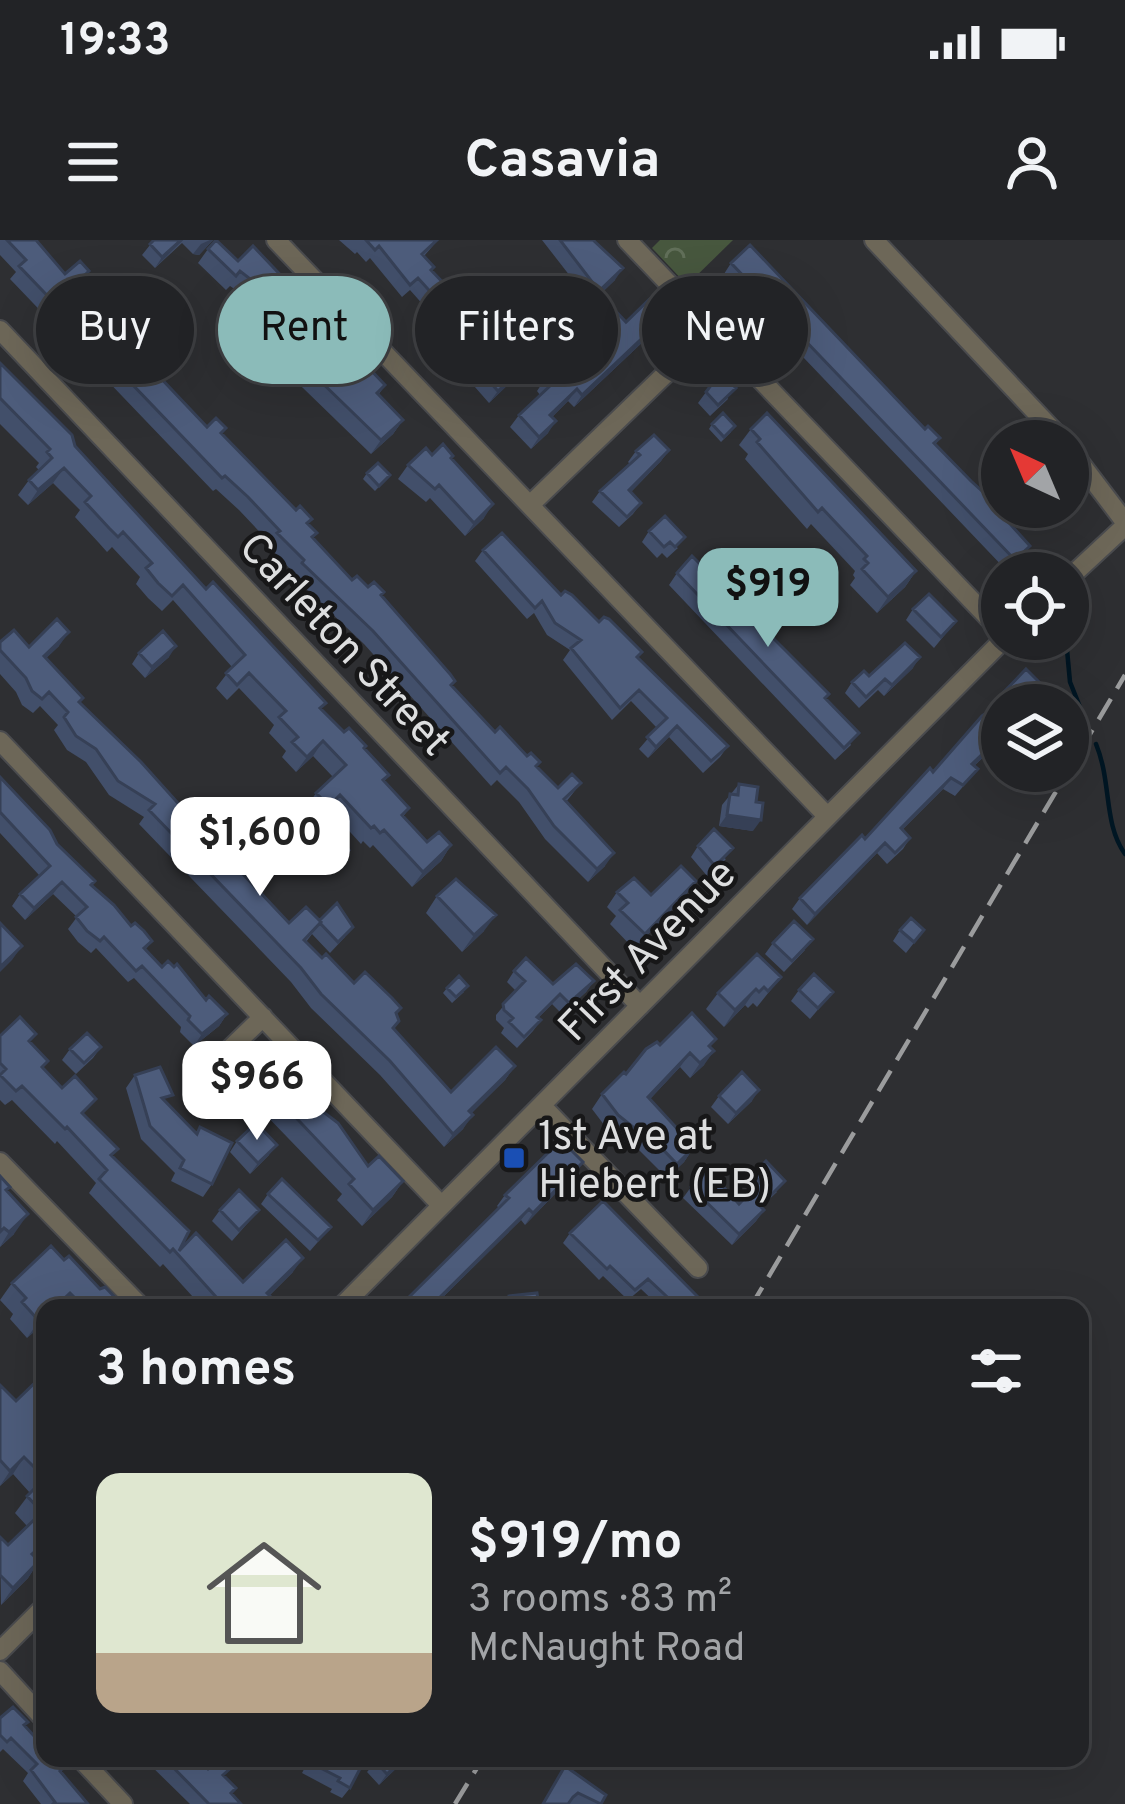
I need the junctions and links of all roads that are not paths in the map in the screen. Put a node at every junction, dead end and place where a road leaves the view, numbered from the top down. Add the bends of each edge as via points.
1 (276, 240) edge
2 (627, 240) edge
3 (874, 240) edge
4 (661, 276) edge
5 (0, 330) edge
6 (655, 384) edge
7 (764, 384) edge
8 (1043, 420) edge
9 (1089, 475) edge
10 (531, 504) junction
11 (1125, 524) edge
12 (1089, 559) edge
13 (981, 613) edge
14 (981, 658) edge
15 (0, 741) edge
16 (826, 815) junction
17 (640, 1006) junction
18 (262, 1017) junction
19 (199, 1104) dead end
20 (543, 1107) junction
21 (0, 1162) edge
22 (441, 1205) junction
23 (698, 1268) dead end
24 (133, 1299) edge
25 (349, 1299) edge
26 (36, 1615) edge
27 (0, 1652) edge
28 (0, 1672) edge
29 (36, 1710) edge
30 (88, 1767) edge
31 (123, 1804) edge

1 - 10 street
2 - 4 street
3 - 8 street
5 - 17 street, Carleton Street
6 - 10 street
7 - 13 street
9 - 11 street
10 - 16 street
11 - 12 street
14 - 16 street, First Avenue
15 - 18 street
16 - 17 street, First Avenue
17 - 20 street, First Avenue
18 - 19 street via 202,1076
18 - 22 street
20 - 22 street, First Avenue
20 - 23 street
21 - 24 street
22 - 25 street, First Avenue
26 - 27 street
28 - 29 street
30 - 31 street

